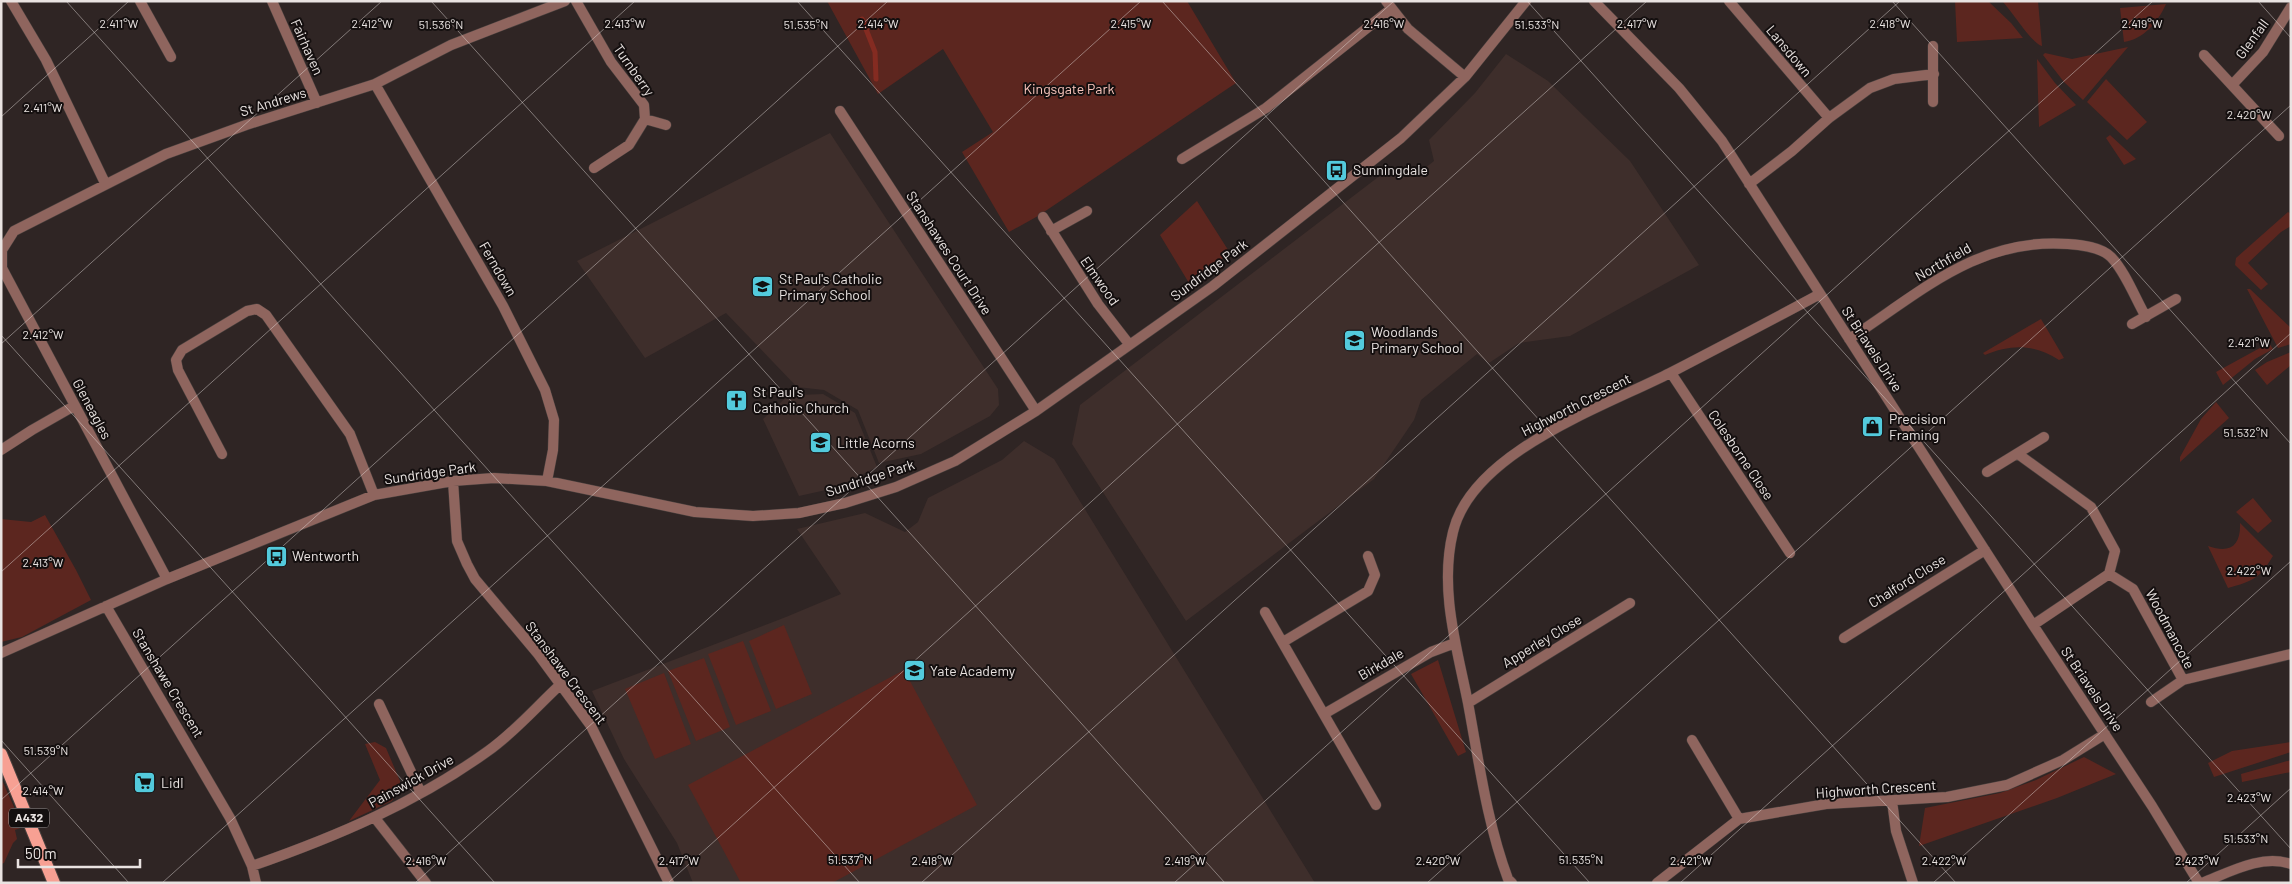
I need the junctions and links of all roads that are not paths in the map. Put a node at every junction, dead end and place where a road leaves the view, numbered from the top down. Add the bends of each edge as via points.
1 (11, 1) edge
2 (140, 1) edge
3 (272, 1) edge
4 (565, 1) edge
5 (576, 1) edge
6 (1526, 1) edge
7 (1594, 1) edge
8 (1729, 1) edge
9 (1389, 5) edge
10 (2291, 7) edge
11 (1934, 46) dead end
12 (2204, 55) dead end
13 (171, 57) dead end
14 (1934, 74) junction
15 (1465, 77) junction
16 (375, 84) junction
17 (2232, 85) junction
18 (1933, 102) dead end
19 (317, 103) junction
20 (840, 111) dead end
21 (1829, 118) junction
22 (645, 119) junction
23 (666, 125) dead end
24 (2279, 136) dead end
25 (1182, 160) dead end
26 (594, 168) dead end
27 (105, 183) junction
28 (1748, 184) junction
29 (1087, 211) dead end
30 (1043, 217) dead end
31 (1051, 231) junction
32 (2, 250) edge
33 (1820, 294) junction
34 (2176, 299) dead end
35 (2146, 317) junction
36 (2132, 324) dead end
37 (1849, 339) junction
38 (1129, 344) junction
39 (1670, 373) junction
40 (74, 406) junction
41 (1036, 411) junction
42 (2044, 437) dead end
43 (1, 450) edge
44 (222, 454) dead end
45 (2018, 454) junction
46 (1987, 472) dead end
47 (453, 481) junction
48 (547, 481) junction
49 (374, 495) junction
50 (1985, 550) junction
51 (1790, 553) dead end
52 (1368, 556) dead end
53 (2109, 574) junction
54 (167, 579) junction
55 (1630, 603) dead end
56 (106, 606) junction
57 (1265, 612) dead end
58 (2033, 625) junction
59 (1844, 638) dead end
60 (1283, 642) junction
61 (1455, 643) junction
62 (1, 653) edge
63 (2291, 654) edge
64 (2183, 680) junction
65 (561, 684) junction
66 (2151, 702) dead end
67 (1468, 703) junction
68 (379, 704) dead end
69 (1324, 714) junction
70 (2105, 734) junction
71 (1692, 740) dead end
72 (1, 754) edge
73 (421, 793) junction
74 (1892, 801) junction
75 (1376, 805) dead end
76 (375, 818) junction
77 (1739, 820) junction
78 (2291, 864) edge
79 (252, 866) junction
80 (54, 883) edge
81 (256, 883) edge
82 (426, 883) edge
83 (668, 883) edge
84 (1512, 883) edge
85 (1657, 883) edge
86 (1913, 883) edge
87 (2201, 883) edge

1 - 27 street via 46,60
2 - 13 street
3 - 19 street, Fairhaven
4 - 16 street, St Andrews via 451,45
5 - 22 street, Turnberry via 611,62 644,105
6 - 15 street, Sundridge Park
7 - 28 street, St Briavels Drive via 1679,88 1722,142
8 - 21 street, Lansdown
9 - 15 street via 1408,29
9 - 25 street via 1266,108
10 - 17 street, Glenfall via 2263,52
11 - 14 street
12 - 17 street
14 - 18 street
14 - 21 street via 1894,79 1870,88
15 - 38 street, Sundridge Park via 1402,138 1213,286
16 - 19 street, St Andrews
16 - 48 street, Ferndown via 503,306 545,390 554,420
17 - 24 street
19 - 27 street, St Andrews via 166,154
20 - 41 street, Stanshawes Court Drive
21 - 28 street
22 - 23 street
22 - 26 street, Turnberry via 629,145
27 - 32 street, St Andrews via 14,231
28 - 33 street, St Briavels Drive
29 - 31 street
30 - 31 street, Elmwood
31 - 38 street, Elmwood via 1098,304
32 - 40 street, Gleneagles via 2,268
33 - 37 street, St Briavels Drive
33 - 39 street, Highworth Crescent
34 - 35 street
35 - 36 street
35 - 37 street, Northfield via 2111,257 2087,246 2025,244 1974,259
37 - 50 street, St Briavels Drive
38 - 41 street, Sundridge Park
39 - 51 street, Colesborne Close
39 - 61 street, Highworth Crescent via 1528,444 1478,486 1463,507 1453,530 1448,558
40 - 43 street
40 - 54 street, Gleneagles
41 - 48 street, Sundridge Park via 956,461 905,483 845,504 799,513 753,516 695,512
42 - 45 street
44 - 49 street via 178,370 176,360 182,350 247,311 257,309 266,314 350,434
45 - 46 street
45 - 53 street via 2091,508 2115,551
47 - 48 street, Sundridge Park via 494,478
47 - 49 street, Sundridge Park
47 - 65 street, Stanshawe Crescent via 457,541 467,564
49 - 54 street, Sundridge Park
50 - 58 street, St Briavels Drive
50 - 59 street, Chalford Close
52 - 60 street via 1375,575 1368,591
53 - 58 street
53 - 64 street, Woodmancote via 2134,589
54 - 56 street, Sundridge Park
55 - 67 street, Apperley Close
56 - 62 street, Sundridge Park
56 - 79 street, Stanshawe Crescent via 230,818
57 - 60 street
58 - 70 street, St Briavels Drive
60 - 69 street
61 - 67 street, Highworth Crescent
61 - 69 street, Birkdale via 1431,652
63 - 64 street, Woodmancote
64 - 66 street, Woodmancote
65 - 73 street, Painswick Drive via 490,750
65 - 83 street, Stanshawe Crescent via 591,726
67 - 84 street, Highworth Crescent via 1496,846
68 - 73 street
69 - 75 street
70 - 74 street, Highworth Crescent via 2064,760 2007,785 1947,797
70 - 87 street, St Briavels Drive
71 - 77 street
72 - 80 main road, A432
73 - 76 street, Painswick Drive
74 - 77 street, Highworth Crescent via 1826,804
74 - 86 street via 1896,831
76 - 79 street, Painswick Drive
76 - 82 street
77 - 85 street, Highworth Crescent
78 - 87 street via 2277,860 2247,865
79 - 81 street, Stanshawe Crescent

